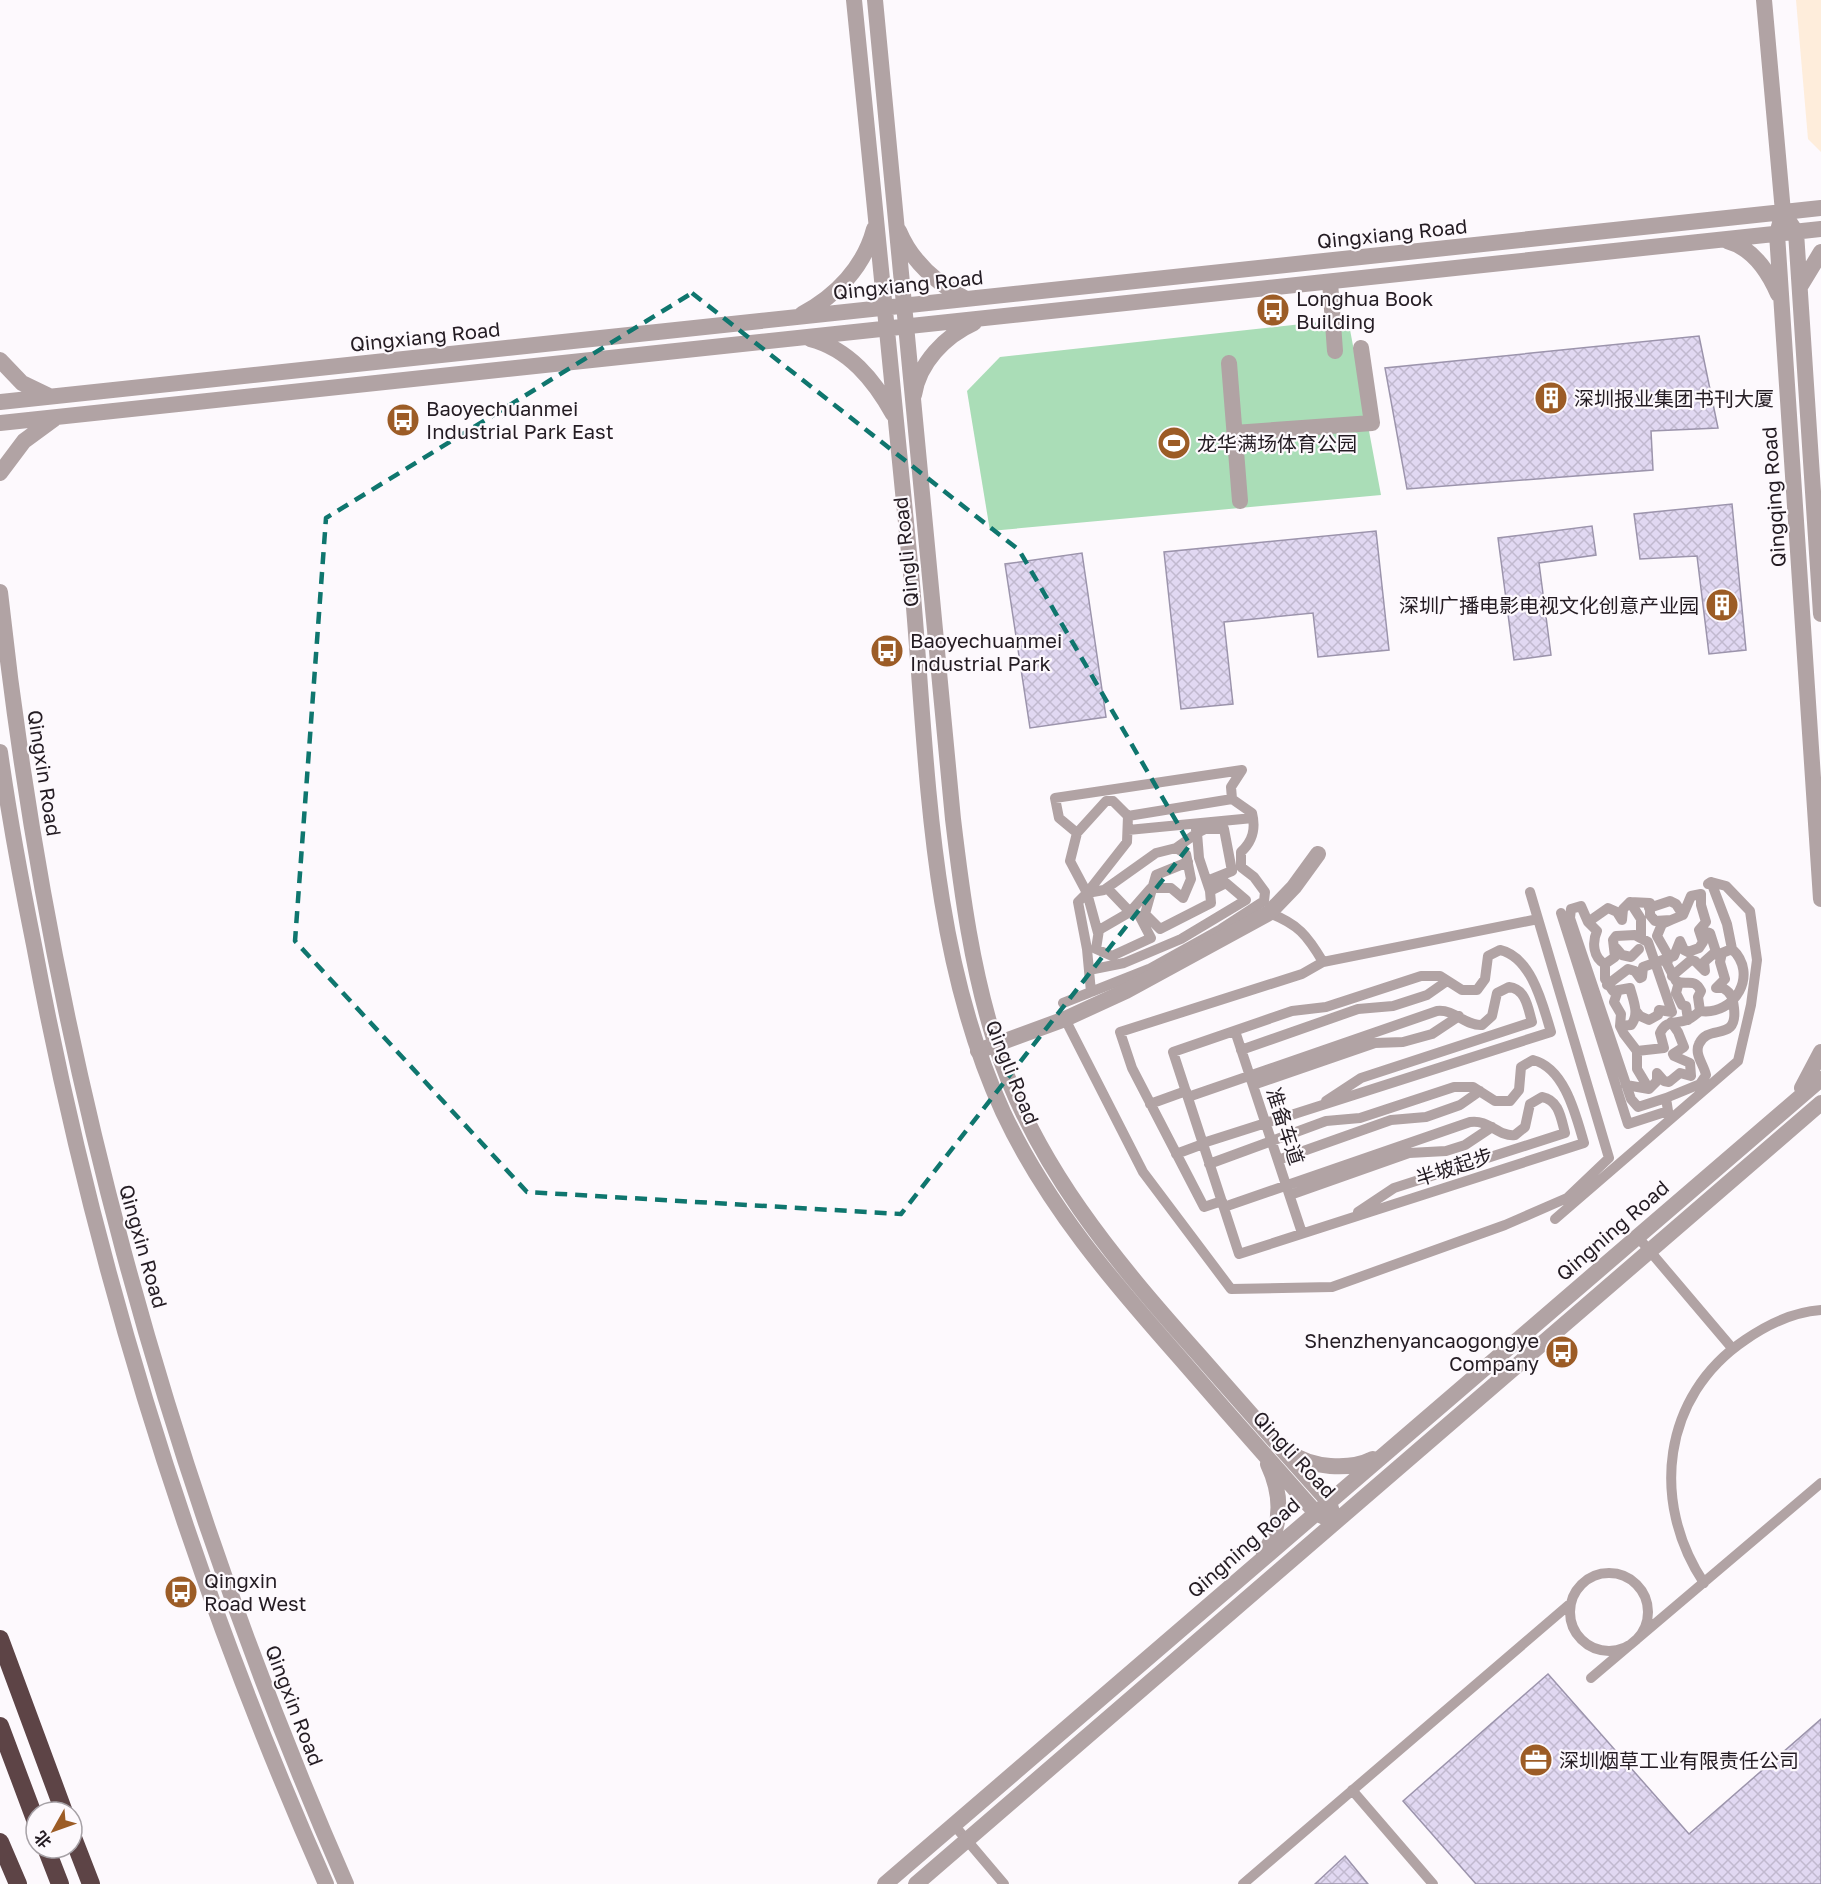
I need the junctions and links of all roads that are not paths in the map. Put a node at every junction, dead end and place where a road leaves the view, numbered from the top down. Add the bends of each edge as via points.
1 (854, 0) edge
2 (875, 0) edge
3 (1764, 0) edge
4 (1821, 208) edge
5 (1783, 212) junction
6 (894, 220) junction
7 (876, 222) junction
8 (1821, 229) edge
9 (1796, 232) junction
10 (1777, 234) junction
11 (1724, 240) junction
12 (1821, 252) edge
13 (1330, 282) junction
14 (1800, 289) junction
15 (966, 299) junction
16 (1781, 300) junction
17 (902, 306) junction
18 (885, 308) junction
19 (795, 318) junction
20 (984, 318) junction
21 (904, 327) junction
22 (887, 329) junction
23 (803, 338) junction
24 (1361, 348) dead end
25 (1335, 351) dead end
26 (0, 360) edge
27 (1228, 363) dead end
28 (53, 397) junction
29 (0, 402) edge
30 (912, 408) junction
31 (57, 417) junction
32 (896, 420) junction
33 (0, 423) edge
34 (1234, 433) junction
35 (0, 473) edge
36 (1240, 501) dead end
37 (0, 592) edge
38 (1821, 614) edge
39 (0, 752) edge
40 (1232, 799) junction
41 (1128, 816) junction
42 (1253, 818) junction
43 (1195, 829) junction
44 (1128, 830) junction
45 (1077, 833) junction
46 (1176, 848) junction
47 (1318, 854) dead end
48 (1188, 862) junction
49 (1236, 869) junction
50 (1712, 882) junction
51 (1208, 886) junction
52 (1107, 888) junction
53 (1151, 888) junction
54 (1530, 892) dead end
55 (1087, 893) junction
56 (1701, 894) junction
57 (1821, 899) edge
58 (1630, 902) junction
59 (1649, 908) junction
60 (1130, 912) junction
61 (1269, 913) junction
62 (1561, 913) dead end
63 (1145, 914) junction
64 (1683, 915) junction
65 (1538, 919) junction
66 (1671, 920) junction
67 (1588, 922) junction
68 (1699, 930) junction
69 (1098, 933) junction
70 (1641, 937) junction
71 (1616, 948) junction
72 (1640, 949) dead end
73 (1724, 952) junction
74 (1669, 957) junction
75 (1323, 962) junction
76 (1655, 962) junction
77 (1605, 964) junction
78 (1089, 970) junction
79 (1676, 979) junction
80 (1447, 981) junction
81 (1612, 987) junction
82 (1091, 992) junction
83 (1733, 1000) junction
84 (1357, 1004) junction
85 (1064, 1011) junction
86 (1636, 1011) junction
87 (1700, 1011) junction
88 (1459, 1016) junction
89 (1688, 1020) junction
90 (1671, 1022) junction
91 (1620, 1026) junction
92 (1235, 1031) junction
93 (1374, 1038) junction
94 (995, 1044) junction
95 (1241, 1050) junction
96 (978, 1051) junction
97 (1638, 1051) junction
98 (1821, 1052) edge
99 (1821, 1079) edge
100 (1251, 1080) junction
101 (1626, 1084) junction
102 (1649, 1089) junction
103 (1480, 1091) junction
104 (1187, 1094) junction
105 (1666, 1098) junction
106 (1791, 1103) junction
107 (1821, 1103) edge
108 (1150, 1104) junction
109 (1317, 1107) junction
110 (1266, 1124) junction
111 (1492, 1127) junction
112 (1272, 1141) junction
113 (1203, 1144) junction
114 (1407, 1148) junction
115 (1176, 1154) junction
116 (1278, 1160) junction
117 (1209, 1164) junction
118 (1288, 1190) junction
119 (1223, 1204) junction
120 (1351, 1218) junction
121 (1555, 1219) dead end
122 (1302, 1233) junction
123 (1637, 1236) junction
124 (1649, 1251) junction
125 (1821, 1310) edge
126 (1732, 1348) junction
127 (1269, 1447) junction
128 (1385, 1453) junction
129 (1821, 1483) edge
130 (1322, 1507) junction
131 (1335, 1522) junction
132 (1256, 1564) junction
133 (1704, 1582) junction
134 (1571, 1603) junction
135 (0, 1639) edge
136 (1635, 1641) junction
137 (1591, 1678) dead end
138 (0, 1726) edge
139 (1352, 1790) junction
140 (28, 1800) edge
141 (60, 1800) edge
142 (954, 1825) junction
143 (966, 1841) junction
144 (0, 1842) edge
145 (51, 1860) edge
146 (82, 1860) edge
147 (18, 1884) edge
148 (60, 1884) edge
149 (91, 1884) edge
150 (326, 1884) edge
151 (346, 1884) edge
152 (885, 1884) edge
153 (916, 1884) edge
154 (1004, 1884) edge
155 (1242, 1884) edge
156 (1433, 1884) edge

1 - 7 street, Qingli Road
2 - 6 street, Qingli Road
3 - 5 street
4 - 5 street, Qingxiang Road
5 - 9 street, Qingqing Road
5 - 10 street, Qingqing Road
5 - 15 street, Qingxiang Road
6 - 15 street via 915,259 946,288
6 - 17 street, Qingli Road
7 - 18 street, Qingli Road
7 - 19 street via 870,245 848,279
8 - 9 street
9 - 10 street
9 - 14 street, Qingqing Road
10 - 11 street
10 - 16 street, Qingqing Road
11 - 13 street
11 - 16 street via 1755,257
12 - 14 street
13 - 20 street
13 - 25 street
14 - 38 street, Qingqing Road
15 - 17 street, Qingxiang Road
16 - 57 street, Qingqing Road
17 - 18 street, Qingxiang Road
17 - 21 street, Qingli Road
18 - 19 street, Qingxiang Road
18 - 22 street, Qingli Road
19 - 28 street, Qingxiang Road
20 - 21 street
20 - 30 street via 963,328 934,353 916,385
21 - 22 street
21 - 30 street, Qingli Road
22 - 23 street
22 - 32 street, Qingli Road
23 - 31 street
23 - 32 street via 838,350 855,363 884,398
24 - 34 street via 1372,423
26 - 28 street via 22,383
27 - 34 street
28 - 29 street, Qingxiang Road
30 - 94 street, Qingli Road via 964,912
31 - 33 street
31 - 35 street via 24,441
32 - 96 street, Qingli Road via 943,913 960,993
34 - 36 street
37 - 151 street, Qingxin Road via 21,765 38,864 98,1160 187,1464 301,1781
39 - 150 street, Qingxin Road via 52,1036 80,1164 124,1326 227,1638 283,1788
40 - 41 lane
40 - 42 lane via 1252,813
40 - 45 lane via 1231,786 1242,770 1055,798 1059,818
41 - 44 lane
41 - 45 lane via 1113,801 1106,801
42 - 43 lane
42 - 49 lane via 1251,843 1241,852
43 - 44 lane
43 - 46 lane
43 - 49 lane via 1224,829
43 - 51 lane
44 - 55 lane via 1127,842
45 - 55 lane via 1070,861
46 - 48 lane via 1186,854
46 - 52 lane via 1156,853
47 - 61 street
48 - 53 lane via 1156,874
48 - 53 lane via 1191,879 1183,898 1171,888
49 - 51 lane
49 - 82 lane via 1254,877 1265,892 1263,901 1149,969
50 - 56 lane via 1703,887
50 - 73 lane via 1727,924
50 - 121 lane via 1726,886 1750,911 1757,960 1738,1061
51 - 63 lane via 1211,903 1160,929
51 - 78 lane via 1226,883 1246,900 1181,939 1124,963
52 - 55 lane
52 - 60 lane
53 - 60 lane
53 - 63 lane
54 - 65 lane
55 - 69 lane
55 - 78 lane via 1078,903
56 - 64 lane via 1691,896
56 - 68 lane via 1706,922
58 - 59 lane via 1650,903
58 - 67 lane via 1623,909 1622,920 1608,908
58 - 70 lane via 1641,919
59 - 64 lane via 1670,901
59 - 66 lane via 1655,921
60 - 69 lane
61 - 75 lane via 1292,921 1310,939
61 - 85 street via 1126,991
62 - 105 lane via 1628,1124 1668,1112
63 - 69 lane via 1140,917 1151,938 1140,946 1112,956 1096,949
64 - 66 lane
65 - 75 lane
65 - 85 lane via 1609,1158 1567,1198 1505,1225 1332,1287 1231,1289 1143,1172
66 - 74 lane via 1662,924 1657,936
67 - 77 lane via 1597,931 1595,952
67 - 101 lane via 1581,906 1571,909 1570,918
68 - 73 lane via 1710,933
68 - 74 lane via 1703,942 1699,948 1688,952 1680,941 1677,952
70 - 71 lane via 1616,936
70 - 76 lane
71 - 72 lane via 1631,957
71 - 77 lane via 1615,957
73 - 79 lane via 1708,957 1705,971 1691,960
73 - 83 lane via 1739,956 1745,981
73 - 83 lane via 1720,962 1725,979 1716,988 1729,991
74 - 76 lane
74 - 79 lane via 1667,964
75 - 108 lane via 1302,974 1120,1032
76 - 81 lane via 1644,967 1642,977 1628,969
76 - 86 lane via 1672,1012 1659,1010 1649,1020
77 - 81 lane
78 - 82 lane
79 - 87 lane via 1698,985
79 - 89 lane via 1676,993 1686,1006
80 - 84 lane via 1427,994 1393,1006
80 - 84 lane via 1421,976
80 - 109 lane via 1462,990 1477,990 1485,979 1488,956 1500,950 1514,957 1537,987 1551,1032
81 - 86 lane via 1630,988
81 - 91 lane via 1621,1014
82 - 85 lane
83 - 87 lane via 1709,1013
83 - 105 lane via 1733,1026 1709,1034 1698,1045 1706,1076 1700,1084
84 - 92 lane via 1292,1011
84 - 95 lane
85 - 94 street
86 - 91 lane via 1631,1025
87 - 89 lane
88 - 93 lane via 1437,1011
88 - 93 lane via 1432,1034 1403,1042
88 - 109 lane via 1476,1026 1488,1022 1497,993 1509,987 1521,992 1532,1022 1361,1078
89 - 90 lane
90 - 97 lane via 1660,1033 1664,1047
90 - 102 lane via 1684,1047 1673,1054 1690,1063 1691,1076 1680,1073 1669,1082 1657,1073 1657,1081
91 - 97 lane
92 - 95 lane, 准备车道
92 - 104 lane via 1173,1052
93 - 100 lane
93 - 100 lane via 1311,1065
94 - 96 street
94 - 127 street, Qingli Road via 1031,1127 1087,1223
95 - 100 lane, 准备车道
96 - 127 street, Qingli Road via 1004,1113 1044,1187 1078,1238
97 - 102 lane via 1637,1069
98 - 106 street
99 - 106 street, Qingning Road
100 - 104 lane
100 - 110 lane, 准备车道
101 - 102 lane
101 - 105 lane via 1638,1107
103 - 112 lane via 1464,1085 1454,1087 1354,1119 1326,1121
103 - 116 lane via 1460,1105 1426,1116 1391,1120
103 - 120 lane, 半坡起步 via 1495,1101 1510,1101 1519,1090 1521,1067 1533,1060 1547,1067 1570,1098 1584,1143
104 - 108 lane
104 - 113 lane
106 - 123 street, Qingning Road
107 - 124 street, Qingning Road
108 - 115 lane
109 - 110 lane
110 - 112 lane, 准备车道
110 - 113 lane
111 - 114 lane via 1470,1122
111 - 114 lane via 1465,1145 1446,1151
111 - 120 lane, 半坡起步 via 1509,1136 1521,1132 1530,1104 1542,1097 1554,1102 1565,1132 1394,1188
112 - 116 lane, 准备车道
112 - 117 lane
113 - 115 lane
113 - 117 lane
114 - 118 lane
114 - 118 lane via 1344,1176
115 - 119 lane via 1204,1207
116 - 118 lane, 准备车道
117 - 119 lane
118 - 119 lane
118 - 122 lane, 准备车道
119 - 122 lane, 半坡起步 via 1239,1254
120 - 122 lane, 半坡起步
123 - 124 lane
123 - 128 street, Qingning Road
124 - 126 lane
124 - 131 street, Qingning Road
125 - 126 lane via 1770,1325
126 - 133 lane via 1697,1388 1674,1445 1671,1497 1678,1530
127 - 128 street via 1328,1466 1364,1463
127 - 130 street, Qingli Road
127 - 132 street via 1280,1501 1271,1543
128 - 130 street, Qingning Road
129 - 133 lane
130 - 131 street, Qingli Road
130 - 132 street, Qingning Road
131 - 143 street, Qingning Road
132 - 142 street, Qingning Road
133 - 136 lane
134 - 136 lane via 1574,1628 1588,1644 1605,1651 1618,1650
134 - 136 lane via 1579,1586 1590,1578 1612,1573 1628,1578 1642,1590 1648,1613
134 - 139 lane
135 - 141 highway
136 - 137 lane
138 - 140 highway
139 - 155 lane
139 - 156 lane
142 - 143 lane
142 - 152 street, Qingning Road
143 - 153 street, Qingning Road
143 - 154 lane
144 - 147 highway
145 - 148 highway
146 - 149 highway

